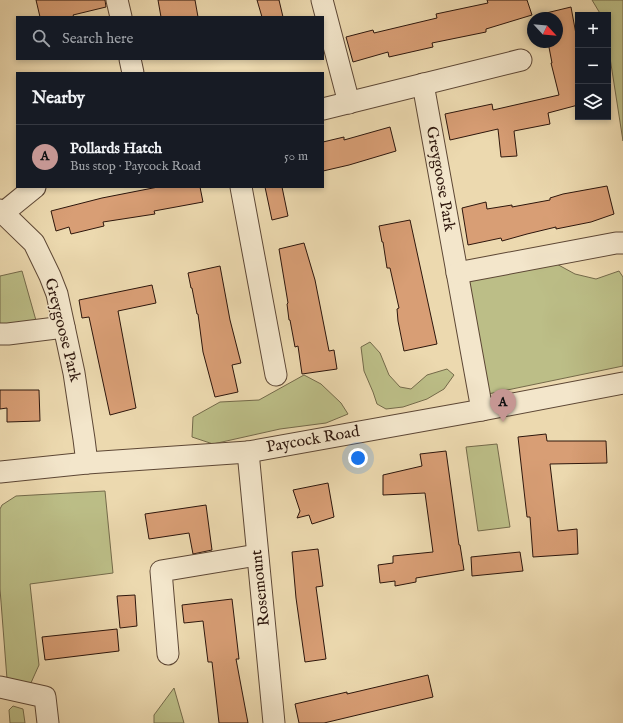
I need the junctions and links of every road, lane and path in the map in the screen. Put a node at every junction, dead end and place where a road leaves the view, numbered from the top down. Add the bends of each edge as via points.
1 (117, 0) edge
2 (322, 0) edge
3 (121, 16) edge
4 (130, 60) edge
5 (521, 60) dead end
6 (134, 72) edge
7 (423, 84) junction
8 (349, 103) junction
9 (324, 109) edge
10 (34, 188) edge
11 (241, 188) edge
12 (2, 211) edge
13 (619, 243) edge
14 (457, 273) junction
15 (64, 327) junction
16 (0, 334) edge
17 (276, 375) dead end
18 (623, 383) edge
19 (482, 410) junction
20 (248, 452) junction
21 (87, 463) junction
22 (0, 472) edge
23 (258, 555) junction
24 (168, 654) dead end
25 (0, 687) edge
26 (48, 723) edge
27 (274, 723) edge

1 - 3 street
2 - 8 street
4 - 6 street
5 - 7 street
7 - 8 street
7 - 14 street, Greygoose Park
8 - 9 street
10 - 12 street, Greygoose Park
11 - 17 street
12 - 15 street, Greygoose Park via 34,243 57,294
13 - 14 street
14 - 19 street, Greygoose Park
15 - 16 street
15 - 21 street, Greygoose Park via 74,373
18 - 19 street, Paycock Road
19 - 20 street, Paycock Road
20 - 21 street, Paycock Road
20 - 23 street, Rosemount
21 - 22 street, Paycock Road
23 - 24 street via 161,571
23 - 27 street, Rosemount
25 - 26 street via 45,697

